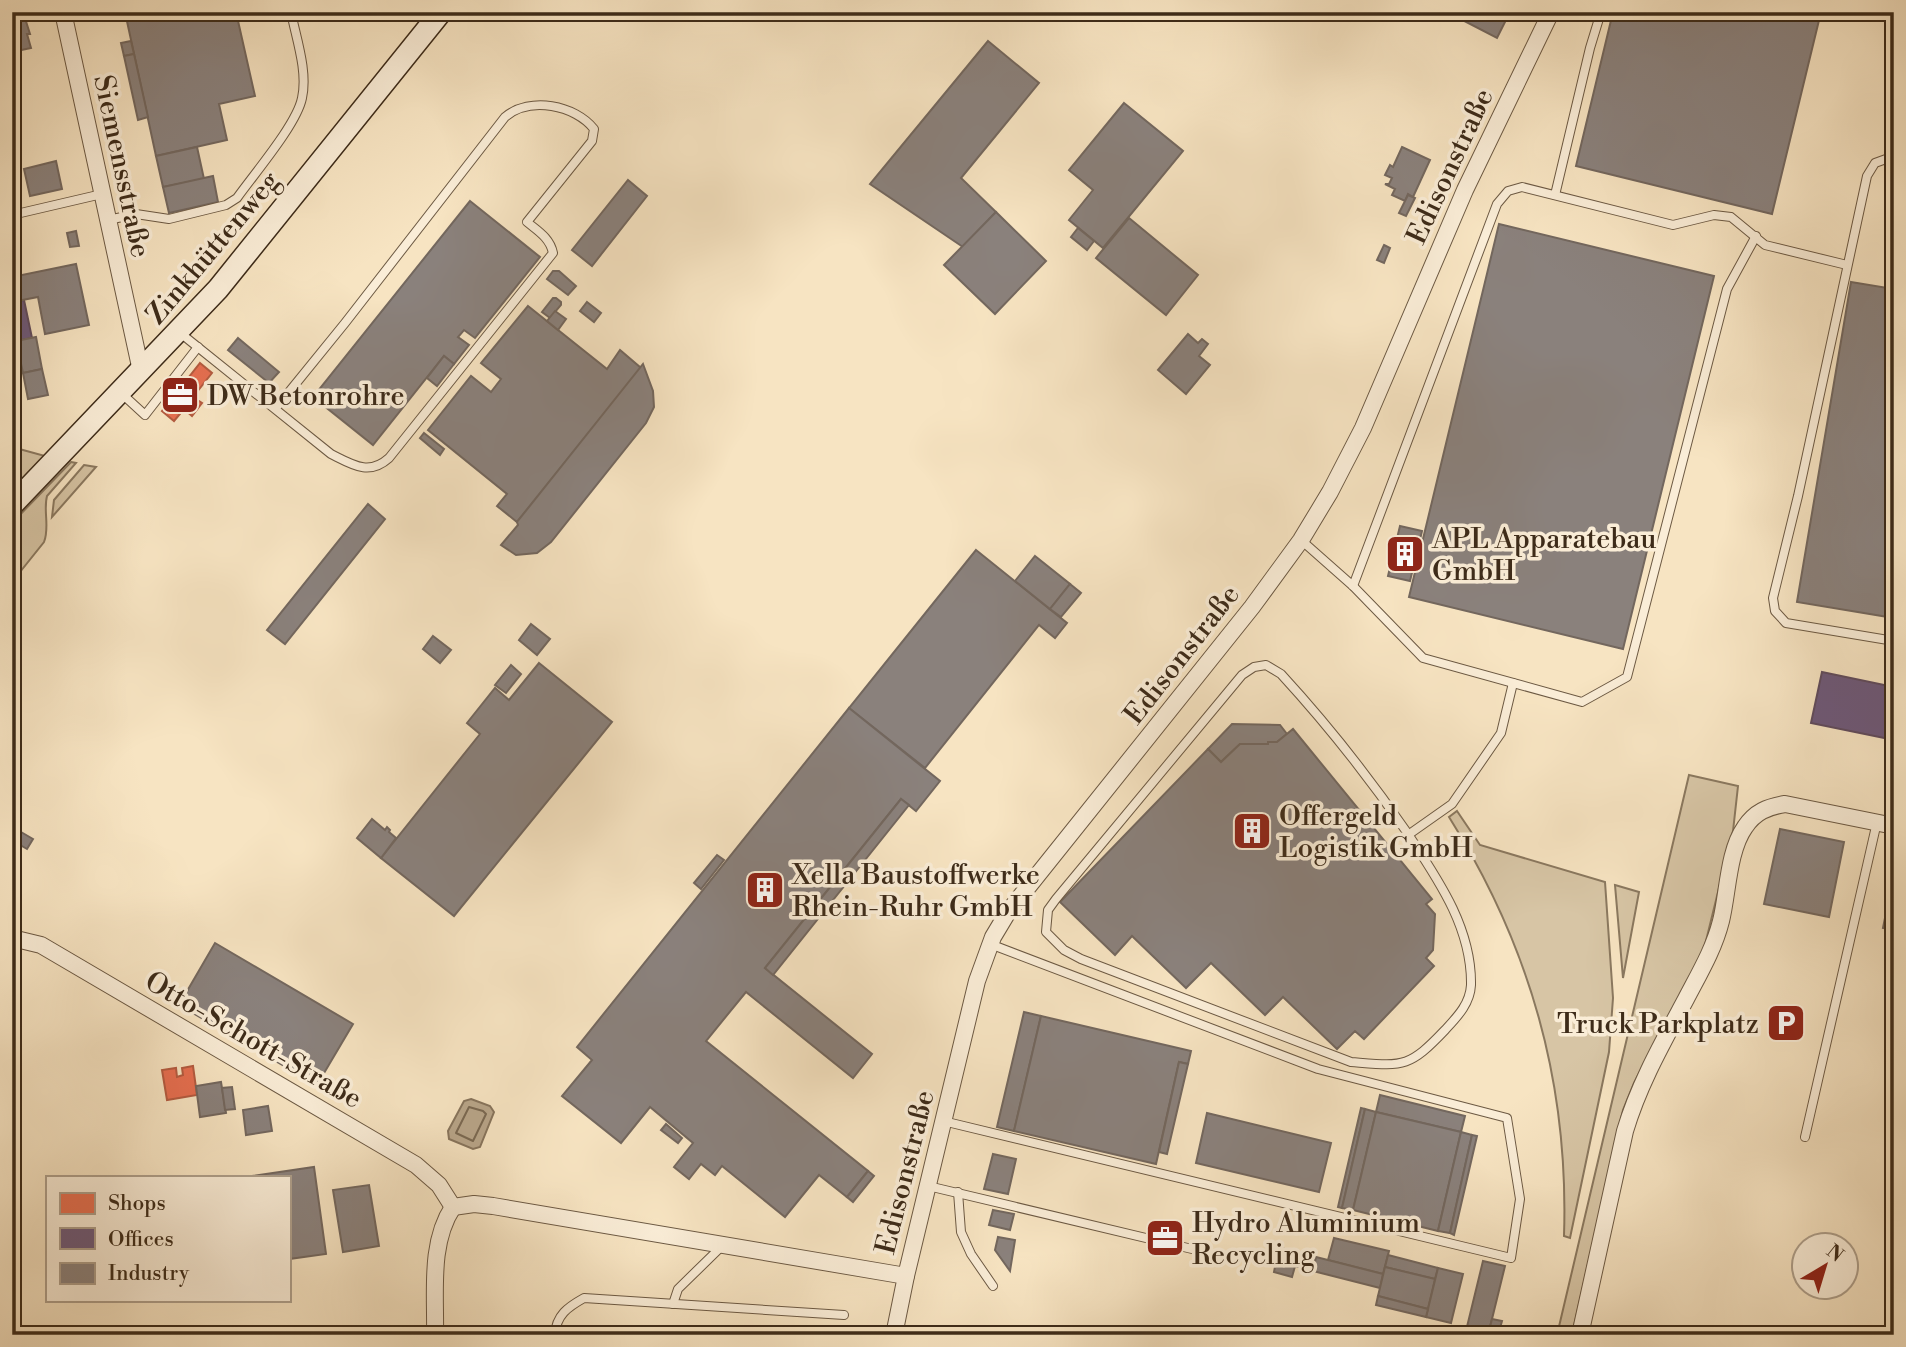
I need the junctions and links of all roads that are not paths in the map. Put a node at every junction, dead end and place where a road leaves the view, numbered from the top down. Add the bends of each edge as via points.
1 (63, 12) edge
2 (290, 12) edge
3 (441, 12) edge
4 (1551, 12) edge
5 (1601, 12) edge
6 (1894, 164) edge
7 (102, 194) junction
8 (1555, 195) junction
9 (12, 215) edge
10 (108, 220) junction
11 (1756, 236) junction
12 (1847, 265) junction
13 (179, 332) junction
14 (198, 347) junction
15 (141, 371) junction
16 (120, 392) junction
17 (276, 408) junction
18 (12, 505) edge
19 (1301, 540) junction
20 (1353, 586) junction
21 (1894, 641) edge
22 (1513, 683) junction
23 (1877, 822) junction
24 (1894, 826) edge
25 (1408, 835) junction
26 (12, 939) edge
27 (990, 944) junction
28 (943, 1121) junction
29 (1805, 1138) dead end
30 (928, 1186) junction
31 (958, 1192) junction
32 (453, 1207) junction
33 (723, 1245) junction
34 (1192, 1249) dead end
35 (906, 1276) junction
36 (993, 1286) dead end
37 (673, 1304) junction
38 (845, 1315) dead end
39 (435, 1335) edge
40 (555, 1335) edge
41 (894, 1335) edge
42 (1580, 1335) edge

1 - 7 street, Siemensstraße
2 - 10 lane via 303,77 302,98 295,118 237,198 169,219 136,214
3 - 13 street, Zinkhüttenweg
4 - 19 street, Edisonstraße via 1465,190 1363,428
5 - 8 lane
6 - 12 lane via 1886,159 1875,163 1867,176
7 - 9 lane
7 - 10 street, Siemensstraße
8 - 11 lane via 1673,225 1714,215 1731,217
8 - 20 lane via 1522,187 1508,191 1497,204
10 - 15 street, Siemensstraße
11 - 12 lane via 1765,245
11 - 22 lane via 1727,289 1627,677 1582,702
12 - 21 lane via 1773,598 1775,611 1786,623
13 - 14 lane
13 - 15 street, Zinkhüttenweg
14 - 16 lane via 145,415
14 - 17 lane
15 - 16 street, Zinkhüttenweg
16 - 18 street, Zinkhüttenweg
17 - 17 lane via 348,463 371,469 389,458 553,253 544,235 527,222 592,141 594,130 588,122 559,107 525,106 505,117
19 - 20 lane
19 - 27 street, Edisonstraße via 1008,912
20 - 22 lane via 1423,658
22 - 25 lane via 1501,733 1452,804
23 - 24 street
23 - 29 lane
23 - 42 street via 1785,804 1767,807 1743,829 1712,948 1635,1099
25 - 25 lane via 1372,781 1281,674 1266,665 1254,667 1241,675 1056,899 1048,910 1046,932 1081,959 1351,1062 1397,1066 1429,1047 1464,1009 1471,987 1465,937 1452,904
26 - 32 street, Otto-Schott-Straße via 41,945 416,1165 439,1185
27 - 28 street, Edisonstraße
27 - 28 lane via 1318,1069 1507,1118 1520,1199 1511,1258
28 - 30 street, Edisonstraße
30 - 31 lane
30 - 35 street, Edisonstraße
31 - 34 lane
31 - 36 lane via 961,1232
32 - 33 street via 493,1206
32 - 39 street via 443,1222 436,1255
33 - 35 street
33 - 37 lane via 678,1289
35 - 41 street, Edisonstraße
37 - 38 lane
37 - 40 lane via 584,1298 566,1307 555,1325

